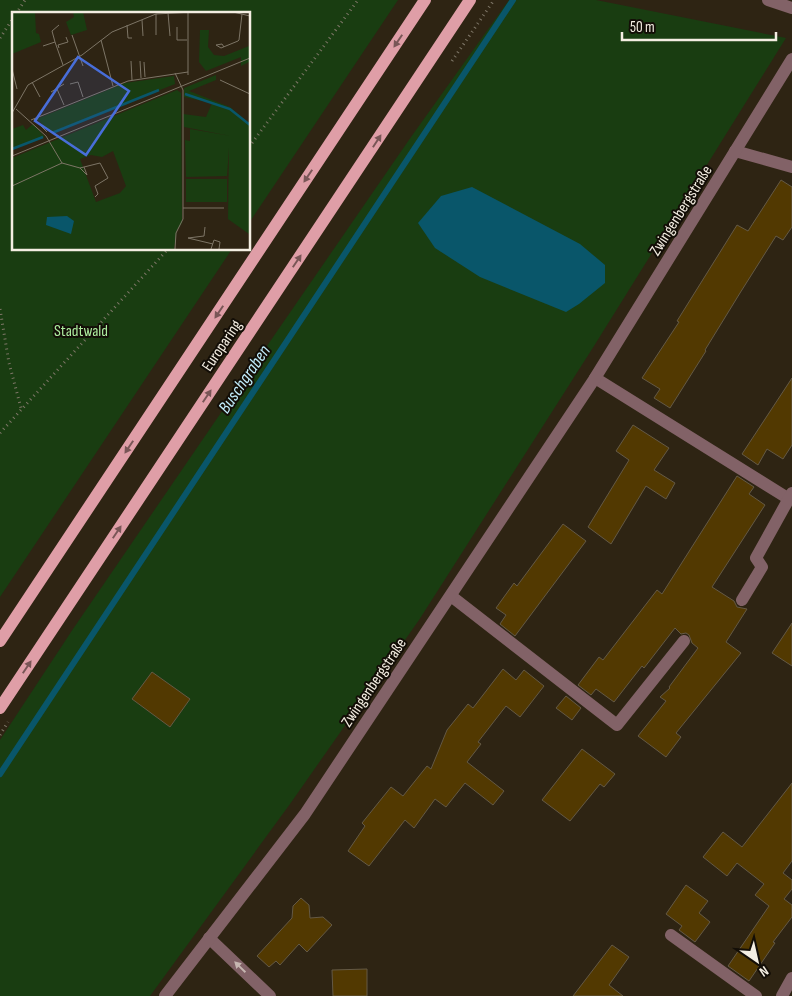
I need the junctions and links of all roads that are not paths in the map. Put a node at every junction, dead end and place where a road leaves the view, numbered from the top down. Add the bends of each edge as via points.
1 (425, 0) edge
2 (470, 0) edge
3 (768, 0) edge
4 (792, 8) edge
5 (792, 59) edge
6 (735, 151) junction
7 (792, 167) edge
8 (595, 378) junction
9 (791, 496) edge
10 (451, 596) junction
11 (742, 600) dead end
12 (0, 641) edge
13 (684, 641) dead end
14 (0, 708) edge
15 (671, 935) dead end
16 (209, 938) junction
17 (792, 978) edge
18 (165, 996) edge
19 (270, 996) edge
20 (756, 996) edge
21 (782, 996) edge

1 -> 12 main road, Europaring
14 -> 2 main road, Europaring
3 - 4 street
5 - 6 street, Zwingenbergstraße
6 - 7 street
6 - 8 street, Zwingenbergstraße
8 - 9 street
8 - 10 street, Zwingenbergstraße
9 - 11 street via 756,558 762,567
10 - 13 street via 617,725
10 - 16 street, Zwingenbergstraße via 305,814
15 - 20 street
16 - 18 street, Zwingenbergstraße
19 -> 16 street
17 - 21 street

